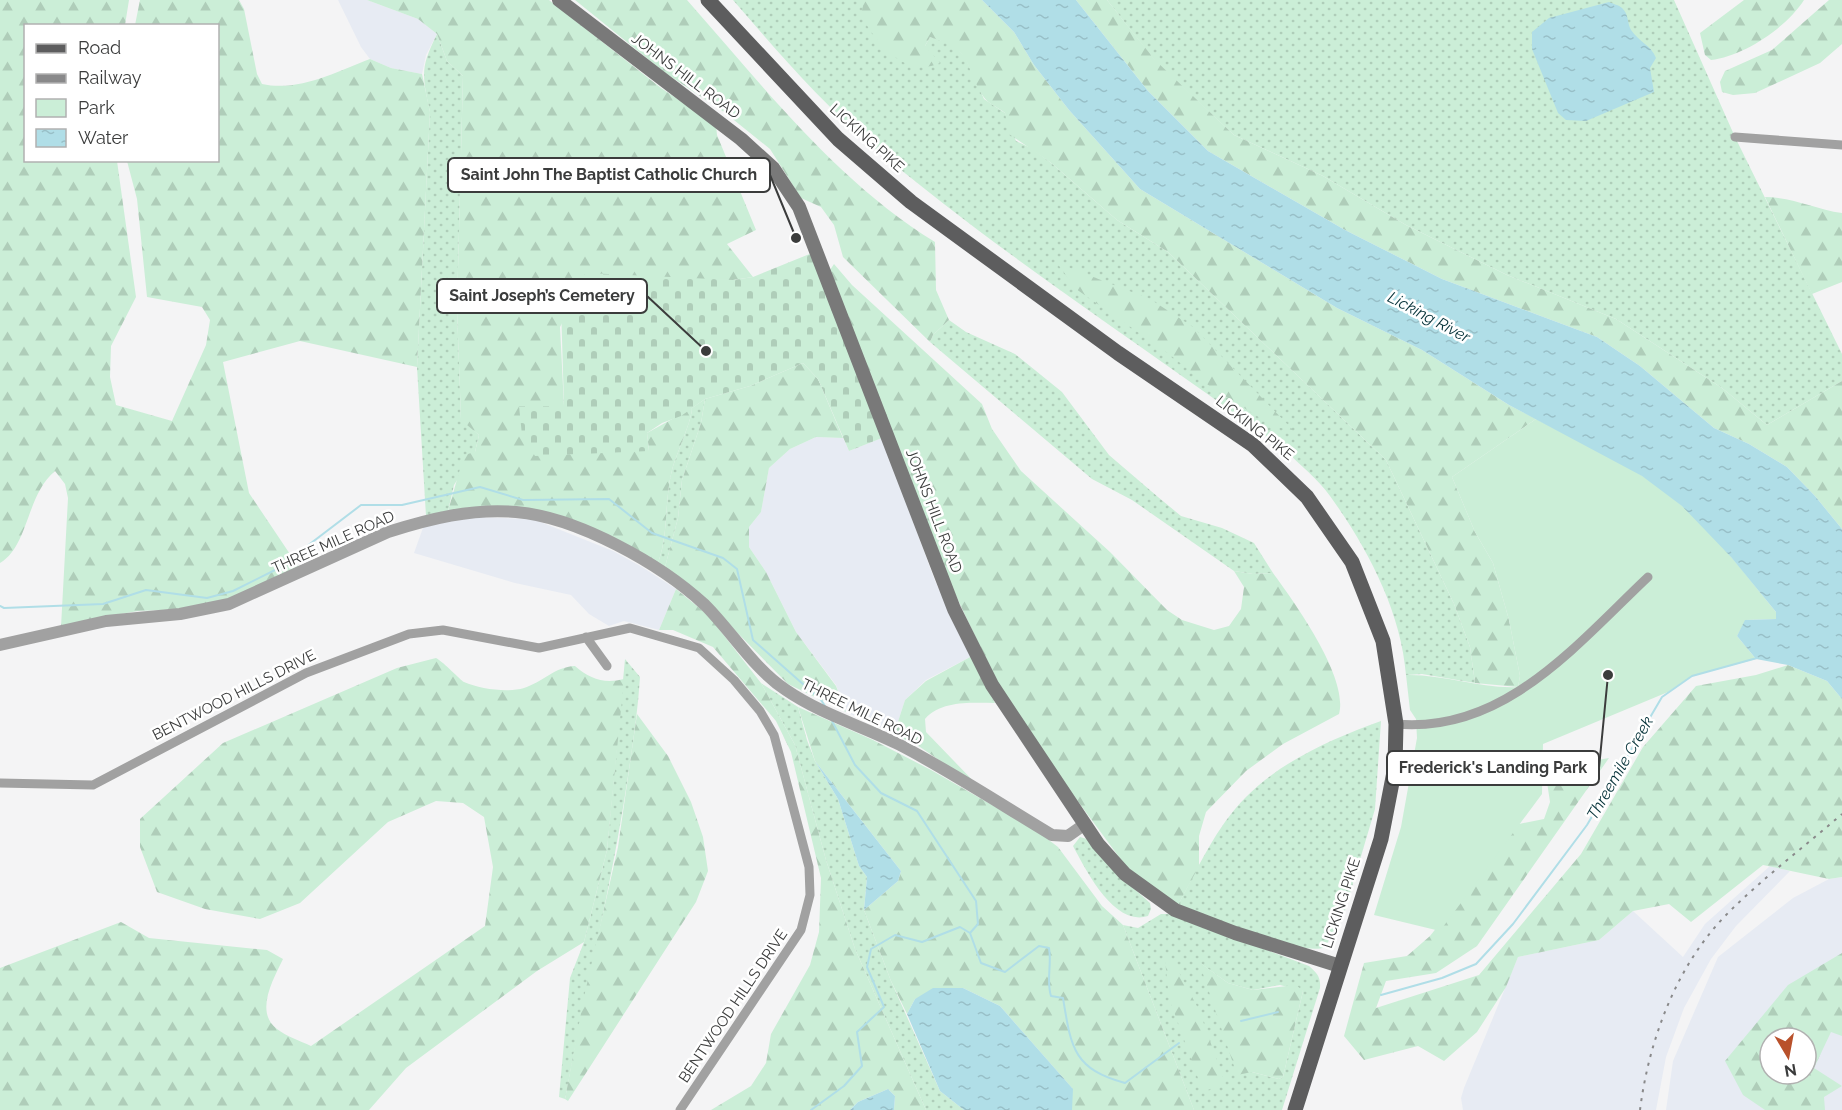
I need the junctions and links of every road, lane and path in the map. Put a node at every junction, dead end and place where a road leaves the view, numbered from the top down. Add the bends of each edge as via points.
1 (559, 0) edge
2 (708, 0) edge
3 (1735, 136) dead end
4 (1842, 145) edge
5 (1648, 577) dead end
6 (586, 637) junction
7 (0, 645) edge
8 (607, 666) dead end
9 (1396, 724) junction
10 (0, 783) edge
11 (1086, 824) junction
12 (1340, 966) junction
13 (680, 1110) edge
14 (1295, 1110) edge

1 - 11 main road, JOHNS HILL ROAD via 734,132 773,168 787,188 799,207 954,609 992,685
2 - 9 main road, LICKING PIKE via 838,139 911,202 1118,353 1253,445 1307,497 1338,539 1366,595 1383,641
3 - 4 street
5 - 9 street via 1555,667 1508,697 1454,721 1422,726
6 - 8 street
6 - 10 street, BENTWOOD HILLS DRIVE via 539,648 443,630 409,634 306,673 93,785
6 - 13 street, BENTWOOD HILLS DRIVE via 630,627 699,648 719,664 753,702 774,735 809,867 810,895 801,930
7 - 11 street, THREE MILE ROAD via 106,621 220,607 413,524 469,513 515,512 556,520 586,532 660,572 699,600 785,690 901,746 1052,835 1068,836
9 - 12 main road, LICKING PIKE via 1395,767 1381,839
11 - 12 main road, JOHNS HILL ROAD via 1125,874 1175,910
12 - 14 main road, LICKING PIKE

